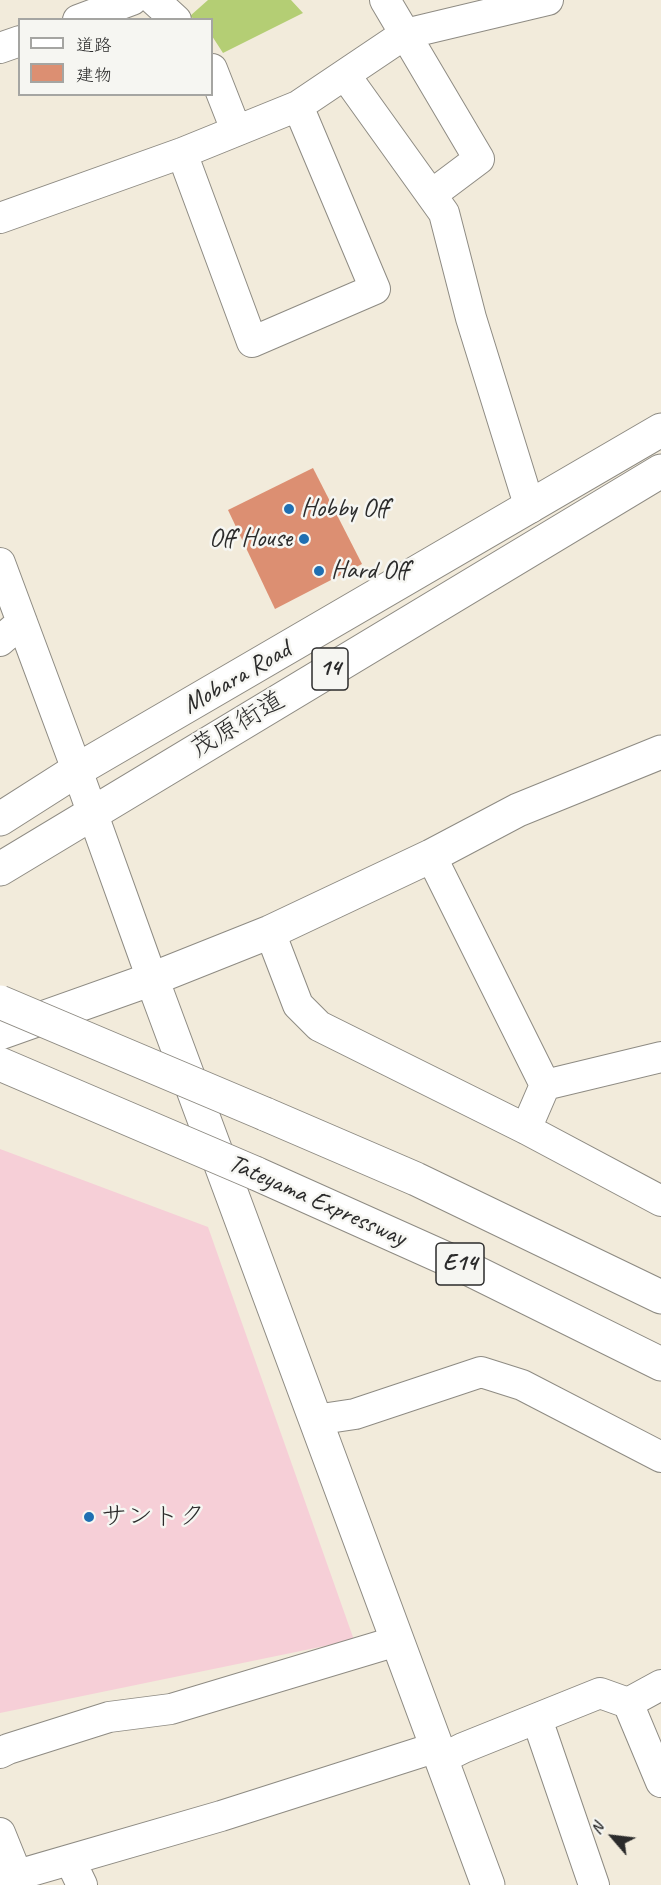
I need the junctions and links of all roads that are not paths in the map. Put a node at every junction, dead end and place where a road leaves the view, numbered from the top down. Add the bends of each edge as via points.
1 (132, 0) edge
2 (154, 0) edge
3 (385, 0) edge
4 (548, 0) edge
5 (83, 18) edge
6 (174, 18) edge
7 (405, 34) junction
8 (18, 42) edge
9 (0, 48) edge
10 (213, 72) edge
11 (345, 75) junction
12 (298, 106) junction
13 (236, 130) junction
14 (182, 153) junction
15 (431, 195) junction
16 (0, 218) edge
17 (661, 430) edge
18 (661, 471) edge
19 (530, 508) junction
20 (0, 562) edge
21 (22, 622) junction
22 (0, 642) edge
23 (661, 752) edge
24 (77, 770) junction
25 (91, 812) junction
26 (0, 819) edge
27 (431, 856) junction
28 (0, 869) edge
29 (270, 932) junction
30 (152, 979) junction
31 (0, 1002) edge
32 (0, 1033) edge
33 (661, 1057) edge
34 (0, 1064) edge
35 (545, 1086) junction
36 (526, 1129) junction
37 (661, 1201) edge
38 (661, 1297) edge
39 (661, 1364) edge
40 (315, 1420) junction
41 (661, 1457) edge
42 (397, 1641) junction
43 (661, 1684) edge
44 (628, 1702) junction
45 (537, 1719) junction
46 (0, 1753) edge
47 (439, 1753) junction
48 (661, 1782) edge
49 (0, 1833) edge
50 (76, 1872) edge
51 (8, 1877) edge
52 (488, 1885) edge
53 (594, 1885) edge

1 - 5 street
2 - 6 street
3 - 7 street
4 - 7 street
7 - 11 street
7 - 15 street via 479,159
8 - 9 street
10 - 13 street
11 - 12 street
11 - 15 street
12 - 13 street
12 - 14 street via 375,289 252,342
13 - 14 street
14 - 16 street
15 - 19 street via 444,213 471,318
17 - 19 main road, Mobara Road / 14
18 - 25 main road, 茂原街道 / 14
19 - 24 main road, Mobara Road / 14
20 - 21 street
21 - 22 street
21 - 24 street
23 - 27 main road via 518,810
24 - 25 street
24 - 26 main road, Mobara Road / 14
25 - 28 main road, 茂原街道 / 14
25 - 30 street
27 - 29 main road
27 - 35 street
29 - 30 main road
29 - 36 street via 298,1005 319,1026
30 - 32 main road
30 - 40 main road
31 - 38 main road, E14, bridge via 416,1179
33 - 35 street
34 - 39 main road, Tateyama Expressway / E14, bridge via 466,1268
35 - 36 street
36 - 37 street
40 - 41 street via 355,1414 481,1372 522,1385
40 - 42 main road
42 - 46 street via 171,1709 109,1717
42 - 47 main road
43 - 44 street
44 - 45 street via 600,1693
44 - 48 street
45 - 47 street via 463,1748
45 - 53 street
47 - 50 street via 221,1816
47 - 52 main road
49 - 51 street
50 - 51 street

